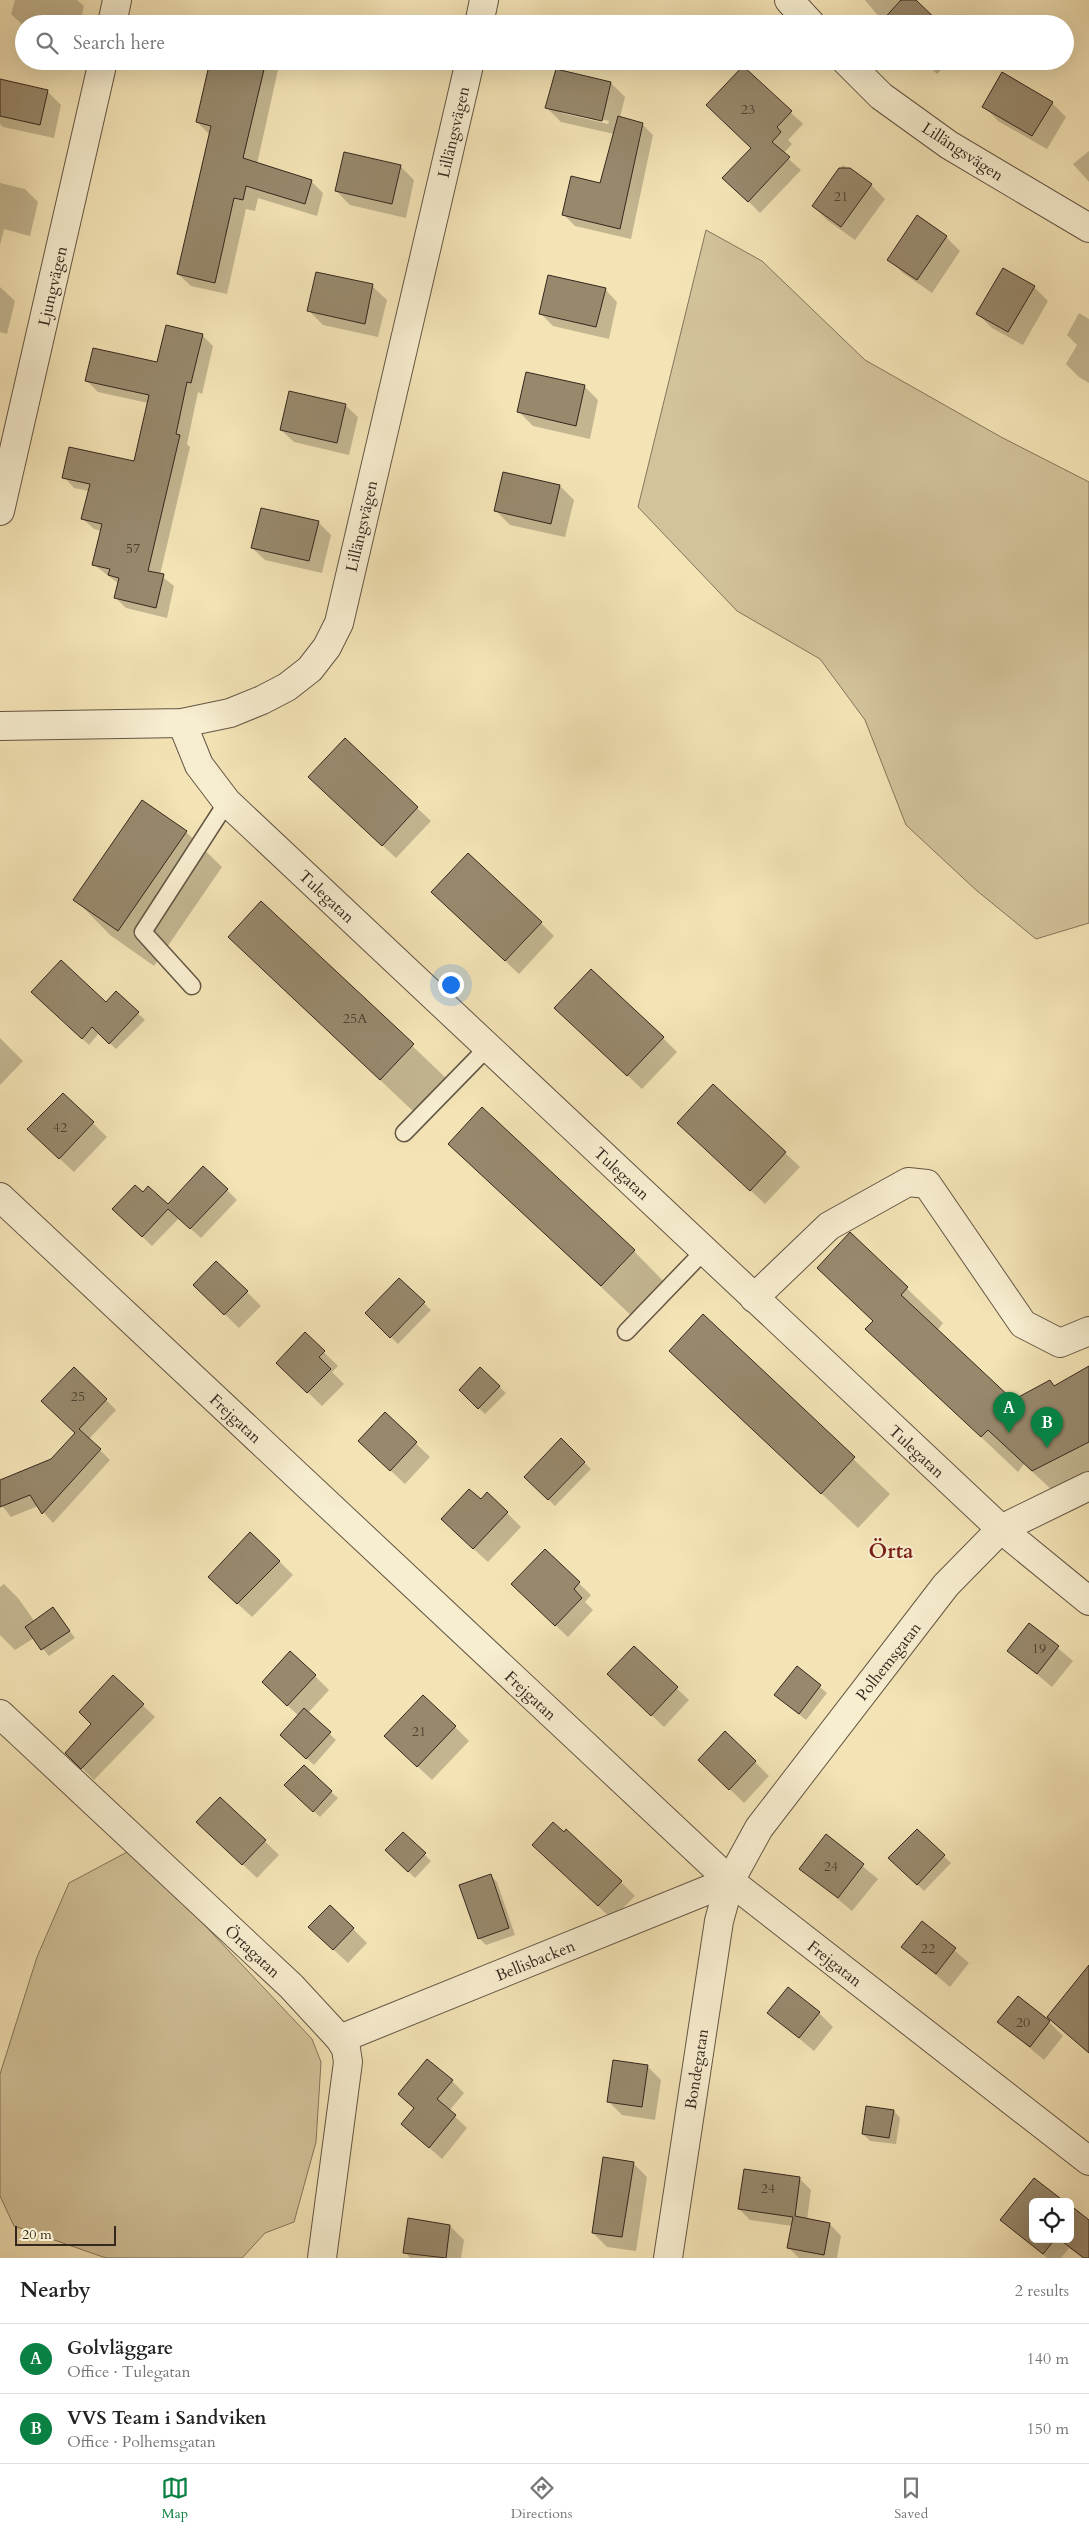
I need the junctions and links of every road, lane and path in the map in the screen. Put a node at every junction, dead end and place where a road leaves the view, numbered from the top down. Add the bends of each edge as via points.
1 (117, 0) edge
2 (484, 0) edge
3 (789, 0) edge
4 (114, 15) edge
5 (481, 15) edge
6 (802, 15) edge
7 (101, 70) edge
8 (468, 70) edge
9 (855, 70) edge
10 (1089, 228) edge
11 (0, 511) edge
12 (182, 723) junction
13 (0, 726) edge
14 (227, 802) junction
15 (192, 986) dead end
16 (488, 1047) junction
17 (404, 1134) dead end
18 (0, 1197) edge
19 (704, 1251) junction
20 (754, 1298) junction
21 (1089, 1331) edge
22 (626, 1332) dead end
23 (1089, 1486) edge
24 (1001, 1529) junction
25 (1089, 1601) edge
26 (0, 1714) edge
27 (730, 1881) junction
28 (340, 2039) junction
29 (1089, 2161) edge
30 (322, 2258) edge
31 (668, 2258) edge

1 - 4 street
2 - 5 street
3 - 6 street
7 - 11 street, Ljungvägen
8 - 12 street, Lillängsvägen via 339,623 327,647 310,669 288,687 230,712
9 - 10 street, Lillängsvägen via 881,96 949,145
12 - 13 street, Lillängsvägen
12 - 14 street, Tulegatan via 199,765
14 - 15 lane via 143,932
14 - 16 street, Tulegatan
16 - 17 lane
16 - 19 street, Tulegatan
18 - 27 street, Frejgatan
19 - 20 street, Tulegatan
19 - 22 lane
20 - 21 street via 829,1226 908,1182 927,1184 1023,1324 1060,1343
20 - 24 street, Tulegatan
23 - 24 street, Polhemsgatan
24 - 25 street, Tulegatan
24 - 27 street, Polhemsgatan via 946,1585 759,1828
26 - 28 street, Örtagatan via 291,1986
27 - 28 street, Bellisbacken
27 - 29 street, Frejgatan
27 - 31 street, Bondegatan via 719,1921
28 - 30 street, Örtagatan via 348,2062

